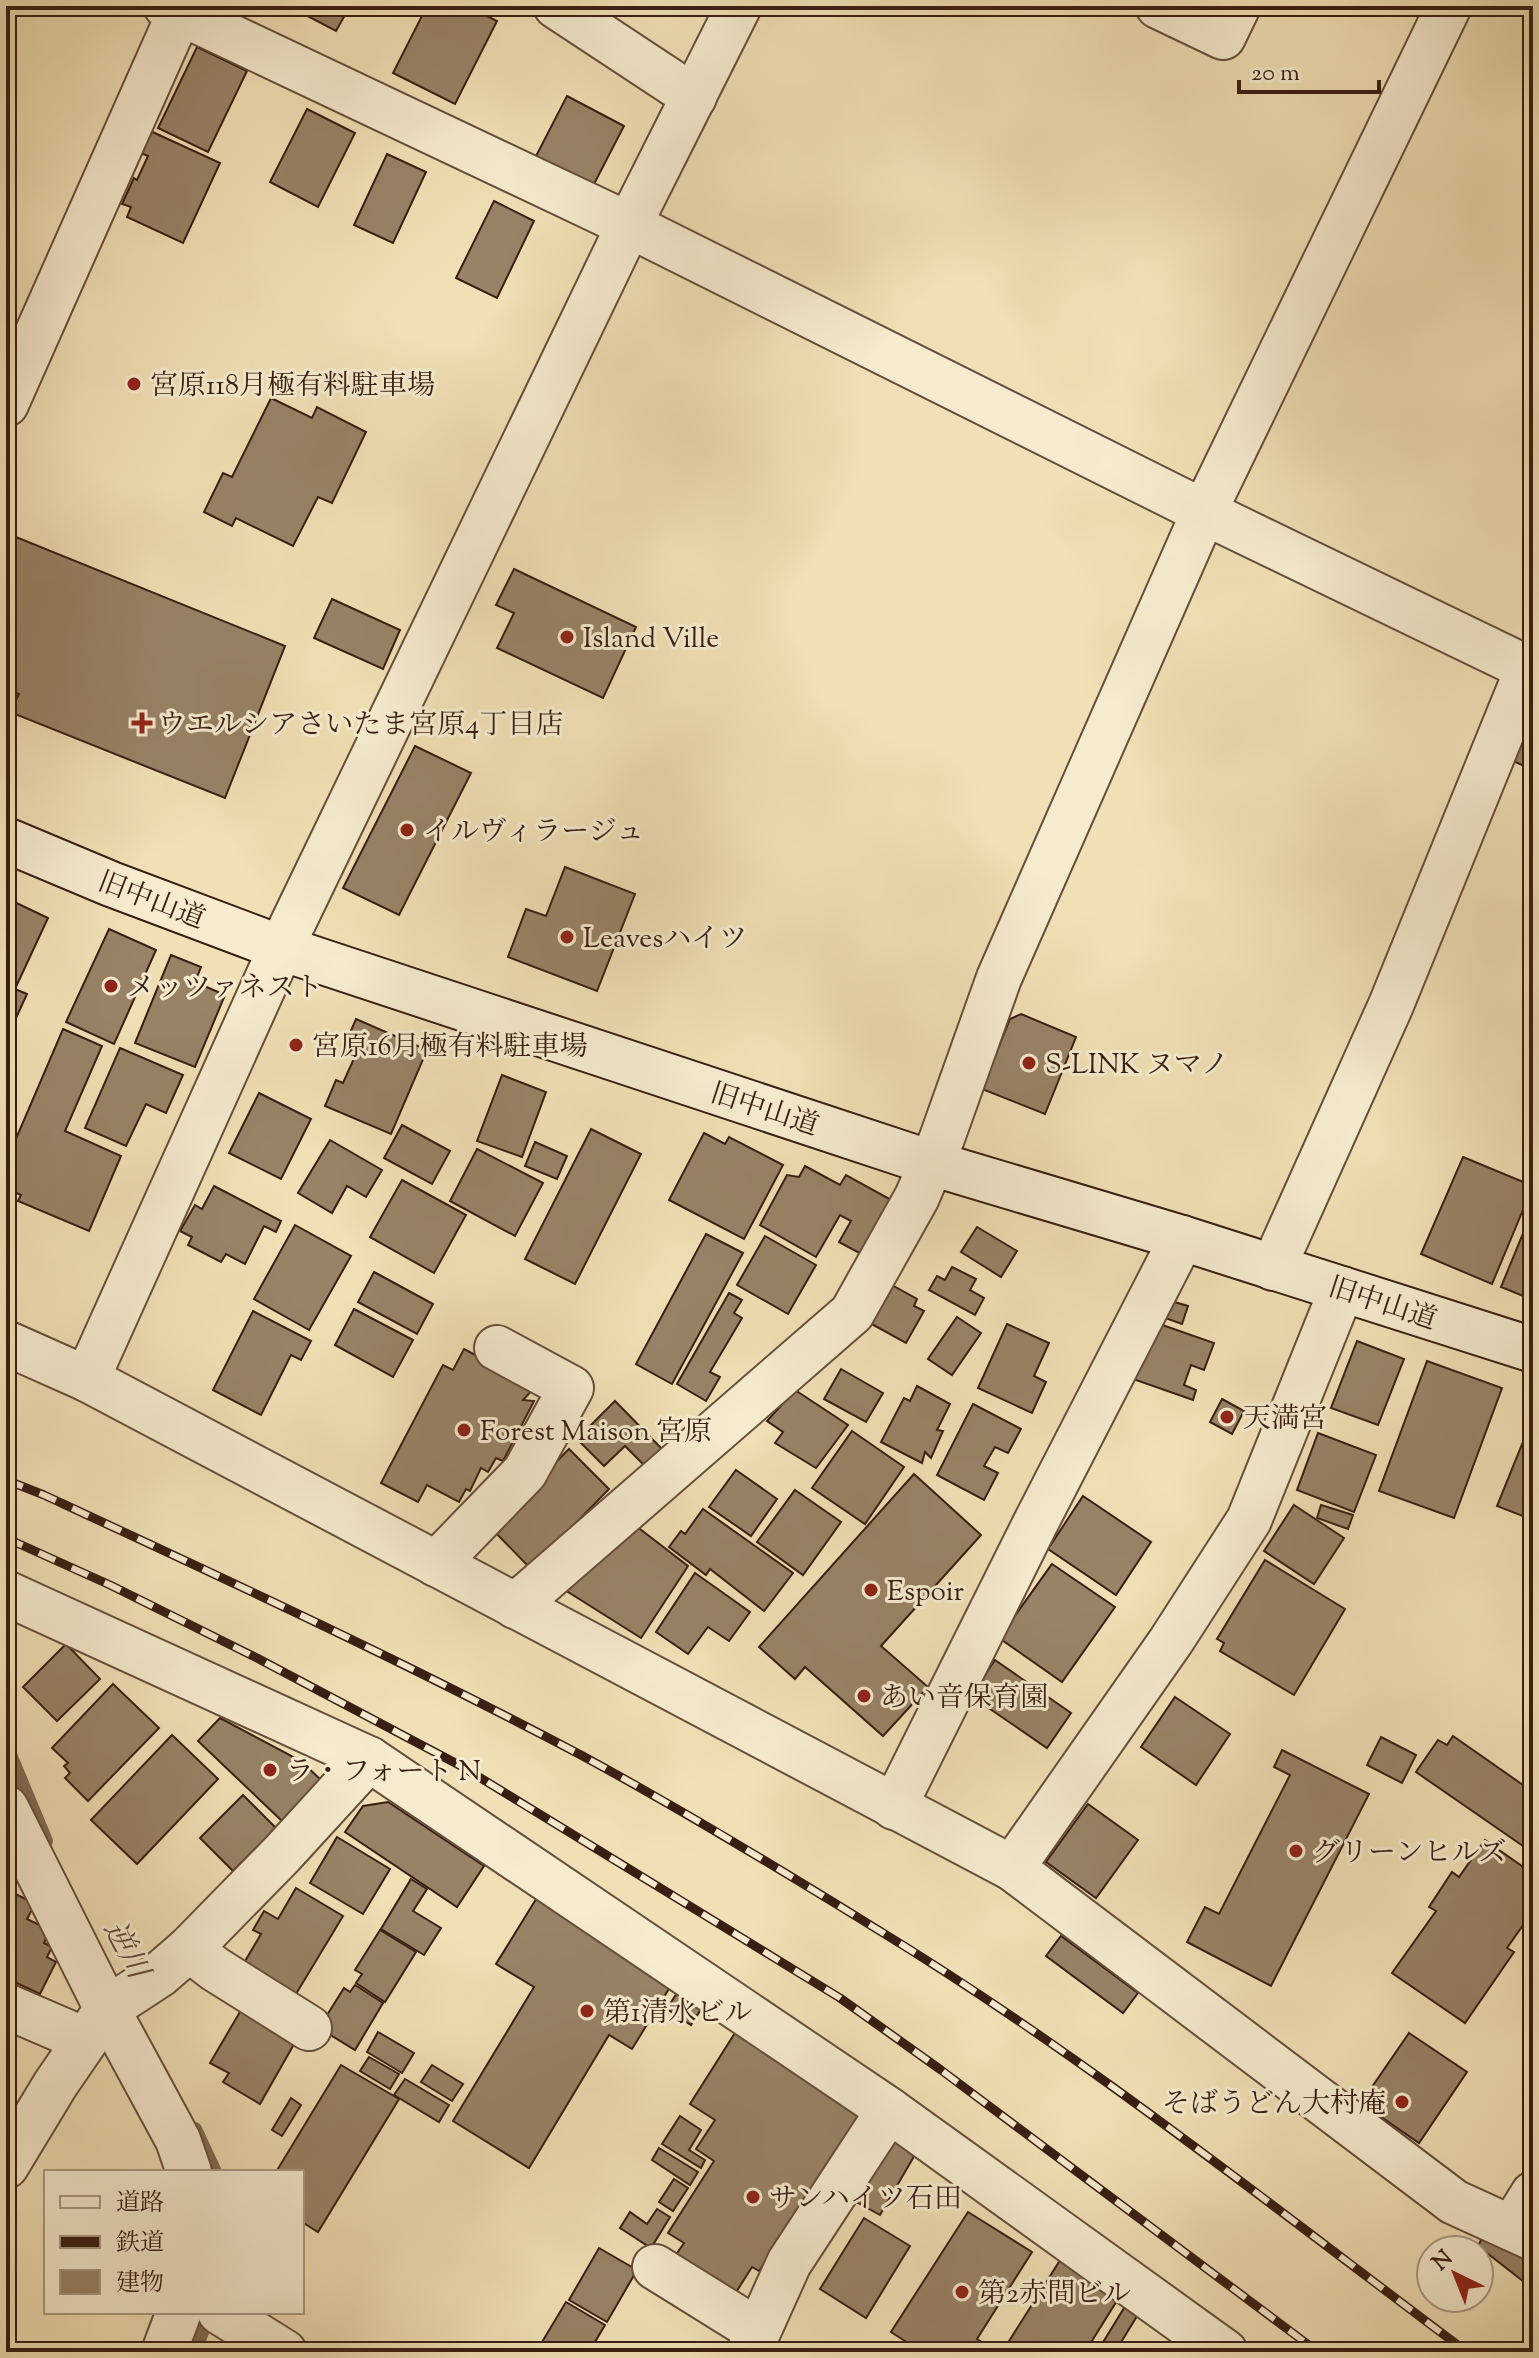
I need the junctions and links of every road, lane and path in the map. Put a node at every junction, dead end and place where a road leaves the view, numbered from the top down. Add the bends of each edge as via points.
1 (556, 6) edge
2 (739, 6) edge
3 (1158, 6) edge
4 (1238, 6) edge
5 (1449, 6) edge
6 (173, 9) edge
7 (694, 97) junction
8 (629, 225) junction
9 (6, 404) edge
10 (1204, 512) junction
11 (1530, 670) edge
12 (6, 840) edge
13 (281, 948) junction
14 (931, 1163) junction
15 (1182, 1238) junction
16 (1273, 1268) junction
17 (1342, 1289) junction
18 (6, 1343) edge
19 (497, 1348) dead end
20 (1533, 1350) edge
21 (87, 1379) junction
22 (436, 1564) junction
23 (6, 1593) edge
24 (515, 1606) junction
25 (369, 1759) junction
26 (894, 1807) junction
27 (6, 1808) edge
28 (1012, 1868) junction
29 (174, 1962) junction
30 (6, 2006) edge
31 (101, 2019) junction
32 (309, 2028) dead end
33 (889, 2110) junction
34 (6, 2166) edge
35 (188, 2170) edge
36 (1526, 2220) edge
37 (655, 2267) dead end
38 (178, 2314) edge
39 (225, 2326) edge
40 (754, 2342) edge
41 (1215, 2349) edge
42 (164, 2352) edge
43 (284, 2352) edge

1 - 7 street
2 - 7 street
3 - 4 street via 1223,37
5 - 10 street
6 - 8 street
6 - 9 street
7 - 8 street
8 - 10 street
8 - 13 street
10 - 11 street
10 - 14 street via 999,978
11 - 16 street via 1391,1005
12 - 13 street, 旧中山道
13 - 14 street, 旧中山道
13 - 21 street
14 - 15 street, 旧中山道
14 - 24 street via 852,1313
15 - 16 street, 旧中山道
15 - 26 street
16 - 17 street, 旧中山道
17 - 20 street, 旧中山道
17 - 28 street via 1249,1520
18 - 21 street
19 - 22 street via 571,1388 525,1472
21 - 22 street
22 - 24 street
23 - 25 street
24 - 26 street
25 - 29 street
25 - 33 street
26 - 28 street
27 - 31 street
28 - 36 street via 1454,2202
29 - 31 street
29 - 32 street via 215,1969
30 - 31 street
31 - 34 street
31 - 35 street via 178,2140
33 - 40 street via 789,2263
33 - 41 street
37 - 40 street
38 - 42 street
39 - 43 street

